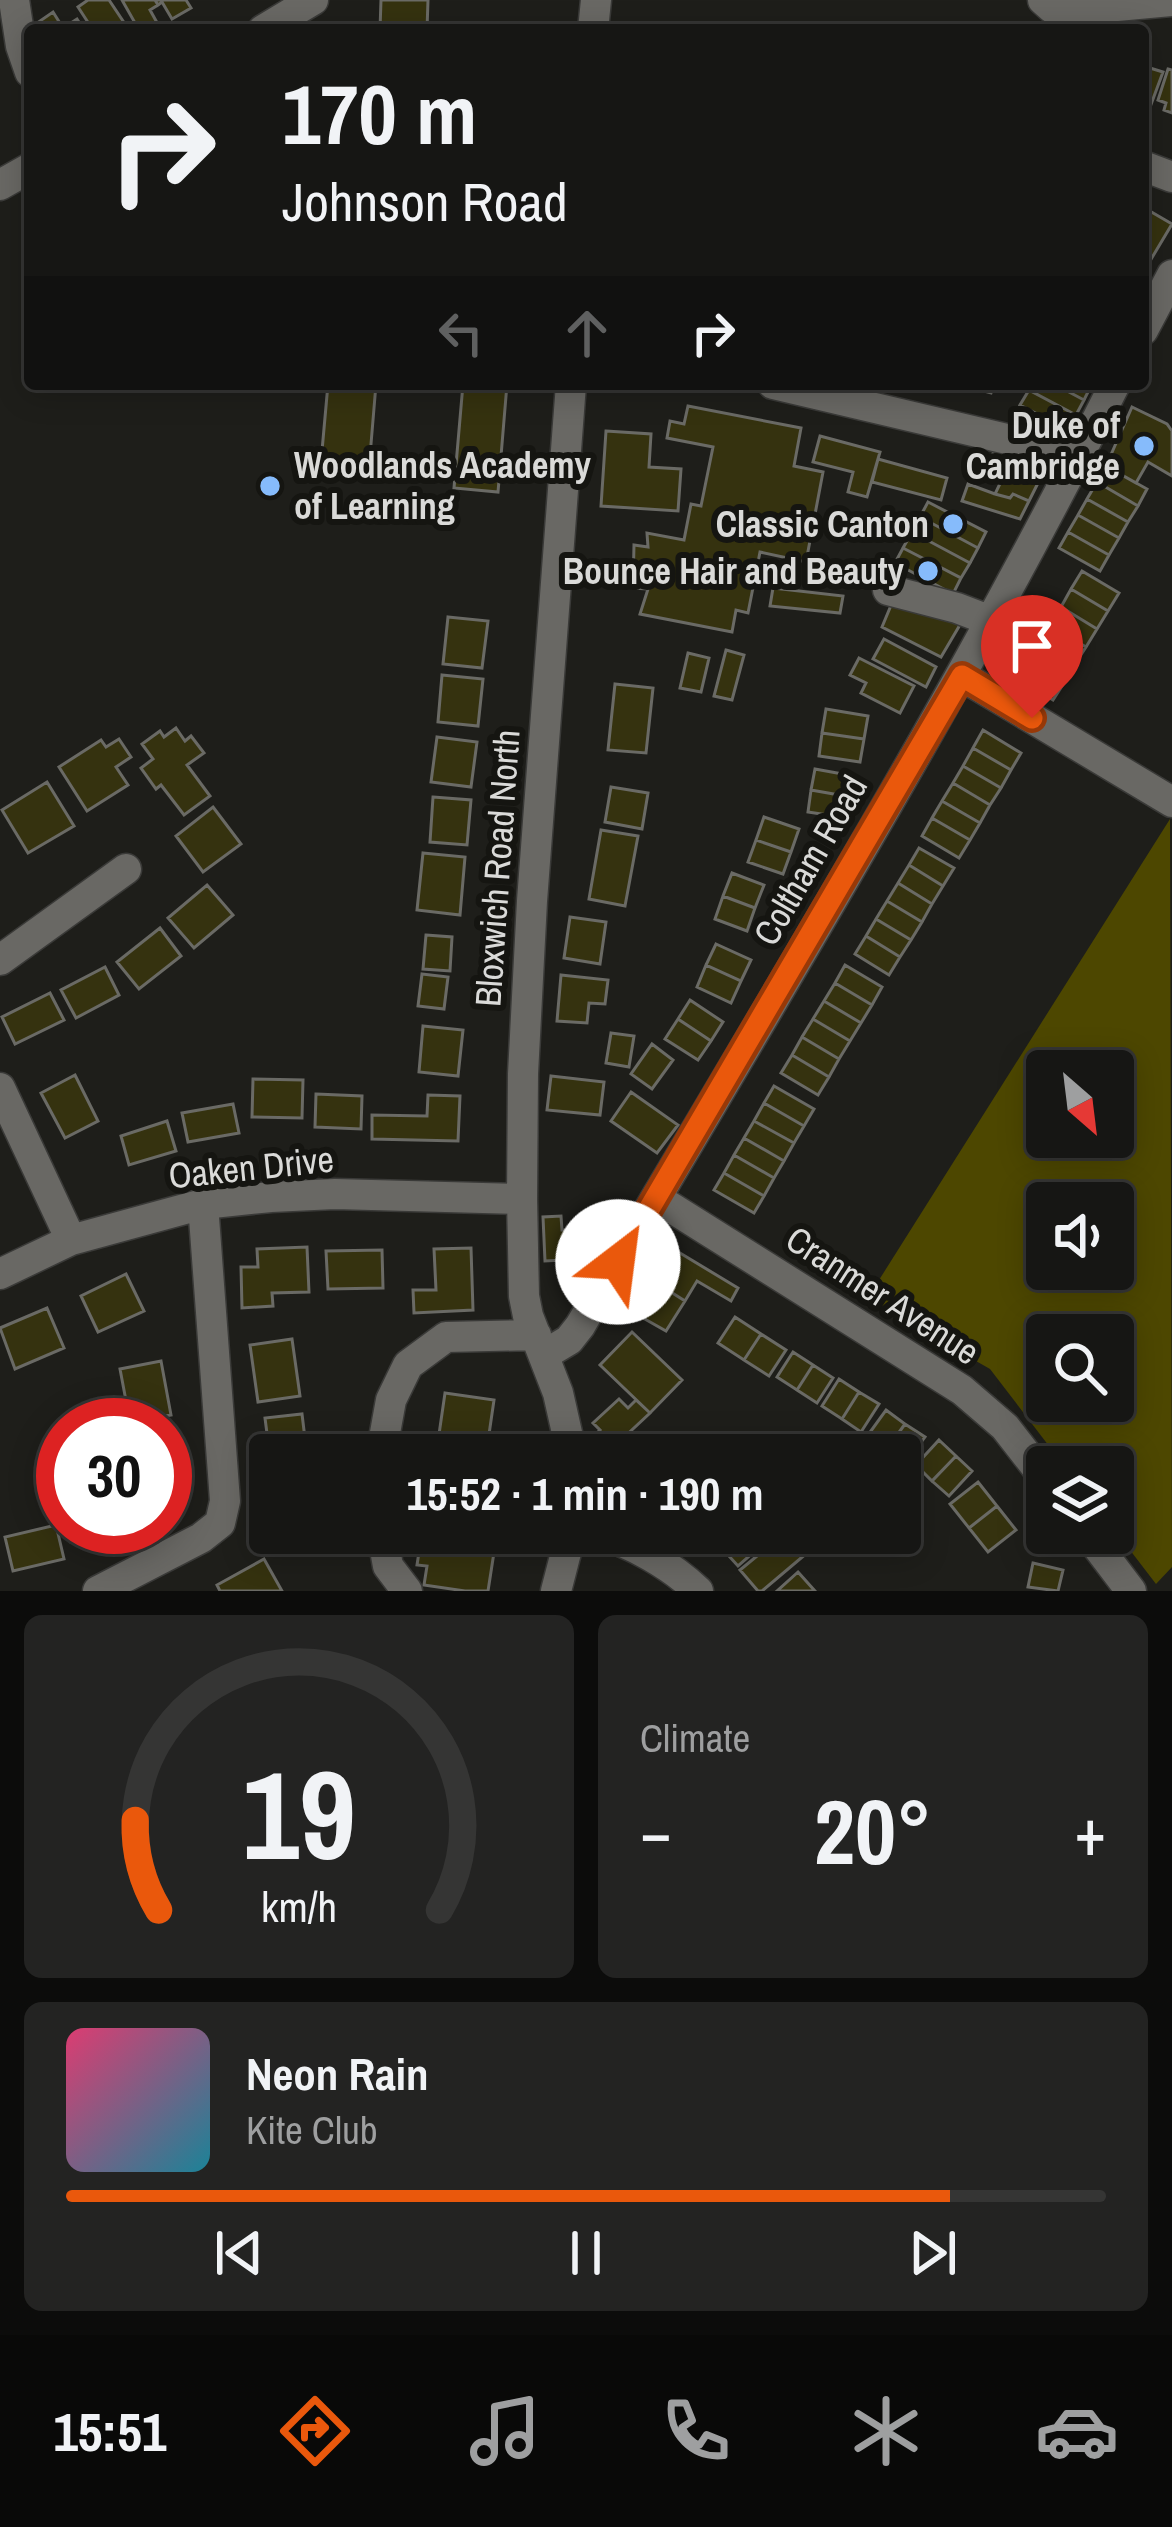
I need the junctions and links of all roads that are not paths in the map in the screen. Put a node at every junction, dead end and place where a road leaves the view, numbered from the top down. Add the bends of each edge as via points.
1 (313, 0) edge
2 (1043, 0) edge
3 (1172, 1) edge
4 (10, 9) edge
5 (273, 24) edge
6 (24, 55) edge
7 (1172, 275) edge
8 (1149, 319) edge
9 (571, 390) edge
10 (798, 390) edge
11 (1112, 390) edge
12 (1079, 456) junction
13 (888, 590) dead end
14 (991, 621) junction
15 (962, 676) junction
16 (1172, 802) edge
17 (127, 869) dead end
18 (0, 960) edge
19 (0, 1088) edge
20 (656, 1198) junction
21 (522, 1199) junction
22 (202, 1204) junction
23 (71, 1240) junction
24 (0, 1274) edge
25 (540, 1345) junction
26 (385, 1434) edge
27 (567, 1434) edge
28 (1026, 1454) edge
29 (386, 1554) edge
30 (566, 1554) edge
31 (642, 1554) edge
32 (1103, 1554) edge
33 (98, 1591) edge
34 (406, 1591) edge
35 (556, 1591) edge
36 (698, 1591) edge
37 (1131, 1591) edge

1 - 5 street
2 - 3 street via 1063,11
4 - 6 street
7 - 8 street
9 - 21 street, Bloxwich Road North via 532,901
10 - 12 street
11 - 12 street, Coltham Road
12 - 14 street, Coltham Road
13 - 14 street
14 - 15 street, Coltham Road
15 - 16 street
15 - 20 street, Coltham Road
17 - 18 street
19 - 23 street
20 - 25 street, Coltham Road via 569,1340
20 - 28 street, Cranmer Avenue via 962,1390
21 - 22 street, Oaken Drive via 335,1194
21 - 25 street, Bloxwich Road North via 524,1296
22 - 23 street, Oaken Drive
22 - 33 street via 225,1501 220,1523
23 - 24 street, Oaken Drive
25 - 26 street via 446,1337 408,1365
25 - 27 street, Bloxwich Road North
29 - 34 street
30 - 35 street
31 - 36 street
32 - 37 street

